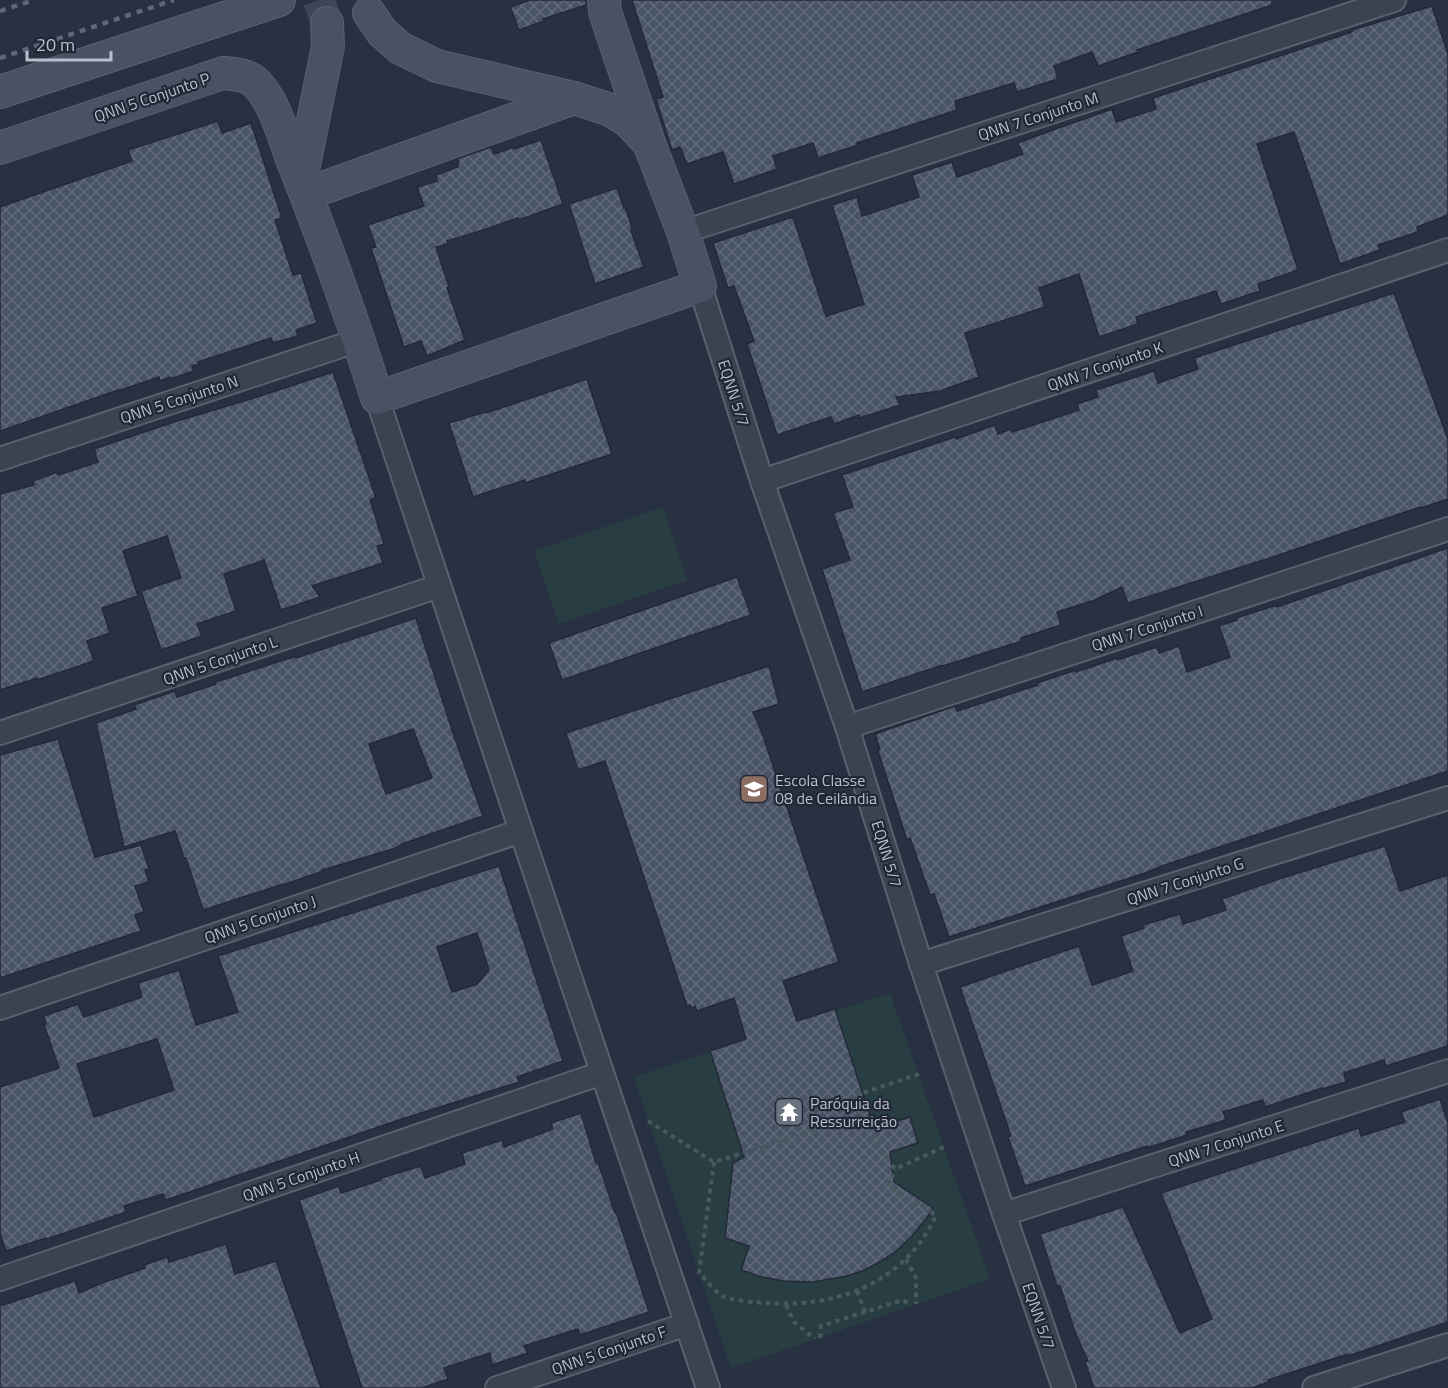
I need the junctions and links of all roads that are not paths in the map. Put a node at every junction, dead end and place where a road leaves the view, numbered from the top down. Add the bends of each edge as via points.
1 (279, 0) edge
2 (604, 0) edge
3 (1394, 0) edge
4 (369, 13) dead end
5 (327, 23) tunnel mouth
6 (0, 93) edge
7 (574, 98) junction
8 (649, 142) junction
9 (0, 148) edge
10 (303, 187) junction
11 (683, 232) junction
12 (1448, 250) edge
13 (700, 286) junction
14 (359, 340) junction
15 (377, 398) junction
16 (0, 459) edge
17 (762, 481) junction
18 (1448, 529) edge
19 (439, 586) junction
20 (847, 727) junction
21 (0, 733) edge
22 (1448, 798) edge
23 (521, 831) junction
24 (921, 964) junction
25 (0, 1008) edge
26 (1448, 1071) edge
27 (602, 1073) junction
28 (1004, 1214) junction
29 (0, 1279) edge
30 (687, 1324) junction
31 (1448, 1345) edge
32 (498, 1388) edge
33 (708, 1388) edge
34 (1064, 1388) edge
35 (1314, 1388) edge

1 - 6 street
2 - 8 street
3 - 11 street, QNN 7 Conjunto M
4 - 7 street via 400,48 437,66
5 - 10 street via 327,46
7 - 8 street via 608,109 628,121
7 - 10 street
8 - 11 street
9 - 10 street, QNN 5 Conjunto P via 223,73 239,74 256,82 270,101
10 - 14 street, QNN 5 Conjunto P
11 - 13 street
12 - 17 street, QNN 7 Conjunto K
13 - 15 street
13 - 17 street, EQNN 5/7
14 - 15 street, QNN 5 Conjunto P
14 - 16 street, QNN 5 Conjunto N
15 - 19 street
17 - 20 street, EQNN 5/7
18 - 20 street, QNN 7 Conjunto I
19 - 21 street, QNN 5 Conjunto L
19 - 23 street
20 - 24 street, EQNN 5/7
22 - 24 street, QNN 7 Conjunto G
23 - 25 street, QNN 5 Conjunto J
23 - 27 street
24 - 28 street, EQNN 5/7
26 - 28 street, QNN 7 Conjunto E
27 - 29 street, QNN 5 Conjunto H
27 - 30 street
28 - 34 street, EQNN 5/7
30 - 32 street, QNN 5 Conjunto F
30 - 33 street
31 - 35 street

